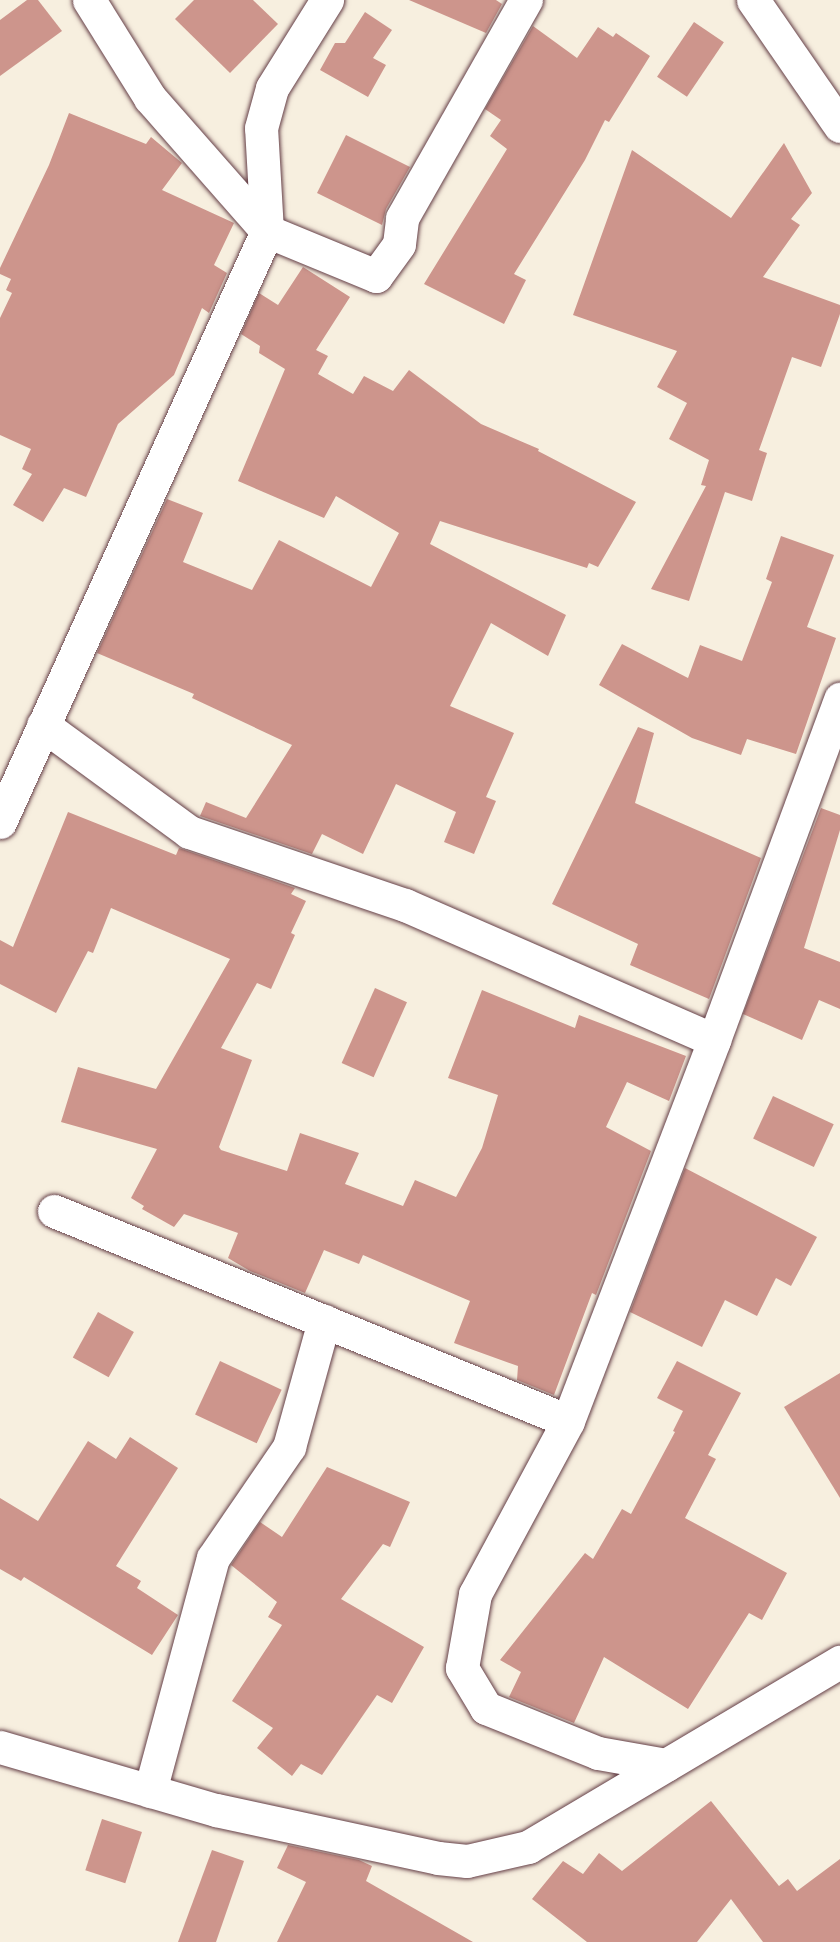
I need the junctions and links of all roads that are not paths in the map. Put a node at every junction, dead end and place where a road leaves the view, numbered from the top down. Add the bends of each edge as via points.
1 (89, 0) edge
2 (327, 0) edge
3 (526, 0) edge
4 (753, 0) edge
5 (840, 126) edge
6 (267, 231) junction
7 (840, 699) edge
8 (43, 725) junction
9 (0, 822) edge
10 (714, 1040) junction
11 (54, 1211) dead end
12 (324, 1321) junction
13 (568, 1420) junction
14 (840, 1662) edge
15 (0, 1748) edge
16 (666, 1765) junction
17 (150, 1791) junction

1 - 6 street via 150,98
2 - 6 street via 272,88 261,128
3 - 6 street via 402,218 399,244 376,276
4 - 5 street
6 - 8 street
7 - 10 street
8 - 9 street
8 - 10 street via 189,832 405,905
10 - 13 street
11 - 12 street
12 - 13 street
12 - 17 street via 289,1447 213,1558
13 - 16 street via 475,1593 462,1668 486,1708 598,1753
14 - 16 street
15 - 17 street
16 - 17 street via 528,1847 467,1861 216,1810

